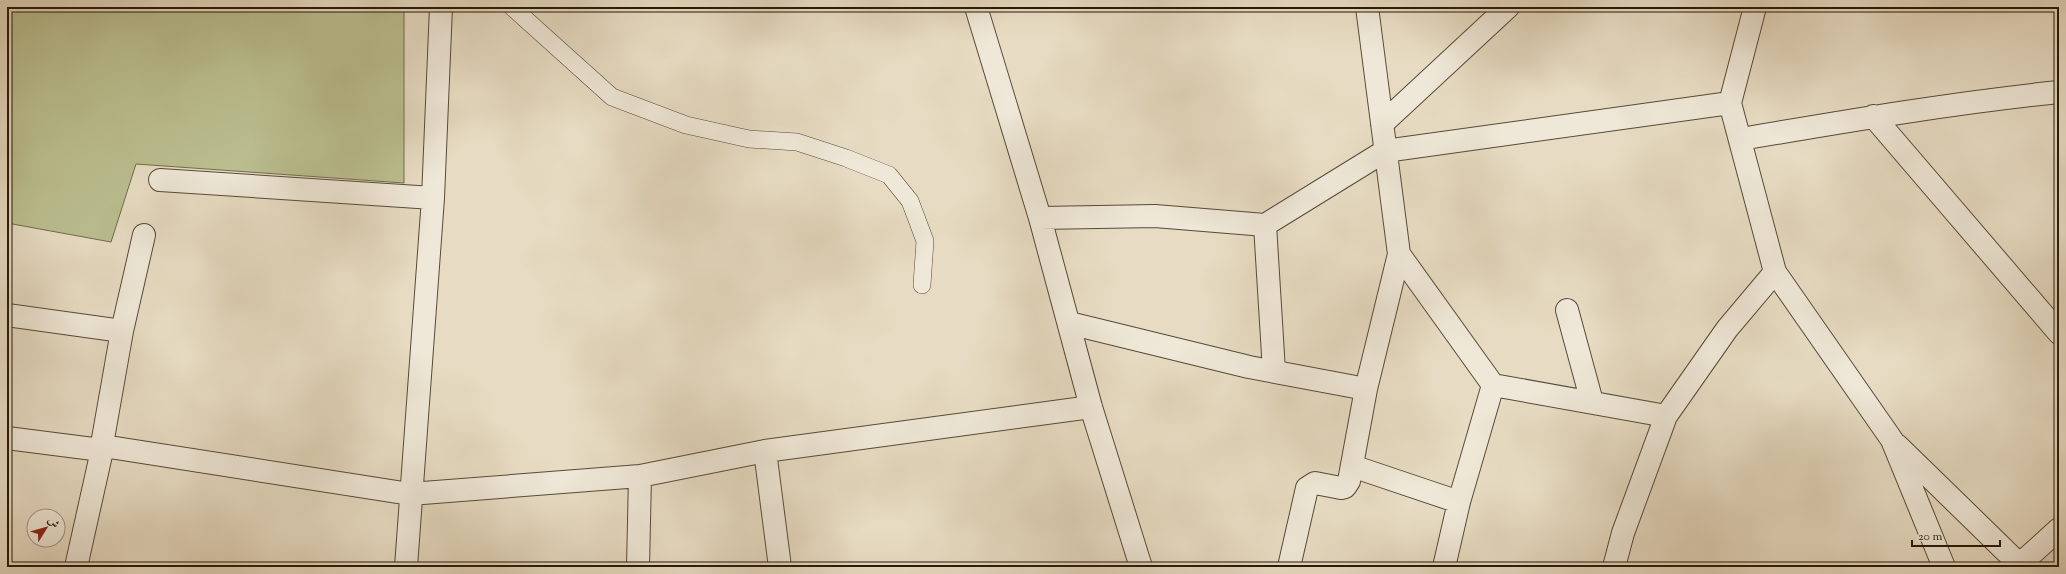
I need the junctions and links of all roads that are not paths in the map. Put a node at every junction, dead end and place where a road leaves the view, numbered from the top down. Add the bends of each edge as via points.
1 (441, 7) edge
2 (512, 7) edge
3 (976, 7) edge
4 (1367, 7) edge
5 (1508, 7) edge
6 (1756, 8) edge
7 (2059, 92) edge
8 (1730, 103) junction
9 (1873, 116) junction
10 (1382, 124) junction
11 (1741, 139) junction
12 (1385, 151) junction
13 (160, 180) dead end
14 (433, 198) junction
15 (1040, 218) junction
16 (1265, 225) junction
17 (144, 235) dead end
18 (1399, 254) junction
19 (1775, 272) junction
20 (922, 285) dead end
21 (1567, 310) dead end
22 (7, 315) edge
23 (1070, 322) junction
24 (122, 332) junction
25 (2059, 333) edge
26 (1274, 371) junction
27 (1492, 385) junction
28 (1366, 389) junction
29 (1592, 402) junction
30 (1092, 407) junction
31 (1666, 416) junction
32 (7, 438) edge
33 (1892, 440) junction
34 (102, 448) junction
35 (765, 451) junction
36 (1352, 466) junction
37 (640, 476) junction
38 (410, 494) junction
39 (1460, 502) junction
40 (2059, 529) edge
41 (2019, 566) edge
42 (76, 567) edge
43 (406, 567) edge
44 (638, 567) edge
45 (780, 567) edge
46 (1141, 567) edge
47 (1289, 567) edge
48 (1444, 567) edge
49 (1614, 567) edge
50 (1944, 567) edge

1 - 14 street
2 - 20 lane via 612,97 686,125 749,140 797,142 889,175 910,201 925,241
3 - 15 street
4 - 10 street
5 - 10 street
6 - 8 street
7 - 9 street
8 - 11 street
8 - 12 street
9 - 11 street
9 - 25 street
10 - 12 street
11 - 19 street
12 - 16 street
12 - 18 street
13 - 14 street
14 - 38 street
15 - 16 street via 1155,216
15 - 23 street
16 - 26 street
17 - 24 street
18 - 27 street
18 - 28 street
19 - 31 street via 1727,329
19 - 33 street
21 - 29 street
22 - 24 street
23 - 26 street
23 - 30 street
24 - 34 street
26 - 28 street
27 - 29 street
27 - 39 street
28 - 36 street
29 - 31 street
30 - 35 street
30 - 46 street
31 - 49 street via 1623,533
32 - 34 street
33 - 41 street
33 - 50 street
34 - 38 street
34 - 42 street
35 - 37 street
35 - 45 street
36 - 39 street
36 - 47 street via 1345,487 1315,483 1308,488
37 - 38 street
37 - 44 street
38 - 43 street
39 - 48 street
40 - 41 street

